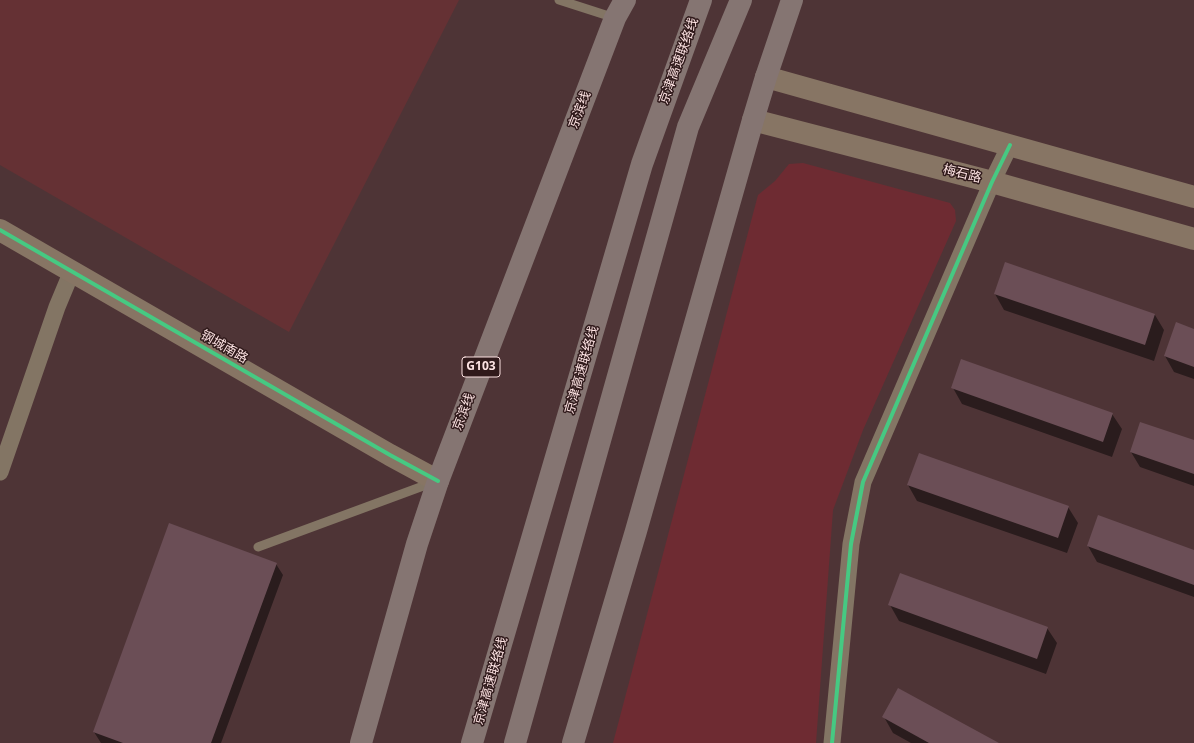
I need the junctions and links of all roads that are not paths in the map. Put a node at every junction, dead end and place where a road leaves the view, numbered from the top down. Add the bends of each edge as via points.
1 (559, 0) edge
2 (701, 0) edge
3 (741, 0) edge
4 (792, 0) edge
5 (620, 9) edge
6 (766, 77) junction
7 (753, 120) junction
8 (1010, 145) junction
9 (992, 182) junction
10 (1194, 197) edge
11 (0, 230) edge
12 (1194, 239) edge
13 (72, 271) junction
14 (0, 472) edge
15 (438, 480) junction
16 (258, 547) dead end
17 (361, 743) edge
18 (472, 743) edge
19 (515, 743) edge
20 (573, 743) edge
21 (832, 743) edge

1 - 5 lane
2 - 18 highway, 京津高速联络线 via 642,164
3 - 19 highway via 688,127
4 - 6 highway
5 - 15 highway, 京滨线 / G103
6 - 7 highway
6 - 8 main road
7 - 9 main road, 梅石路
7 - 20 highway
8 - 9 street
8 - 10 main road
9 - 12 main road, 梅石路
9 - 21 street via 863,482 851,544
11 - 13 main road, 钢城南路
13 - 14 street
13 - 15 main road, 钢城南路
15 - 16 lane
15 - 17 highway, 京滨线 / G103 via 417,544

